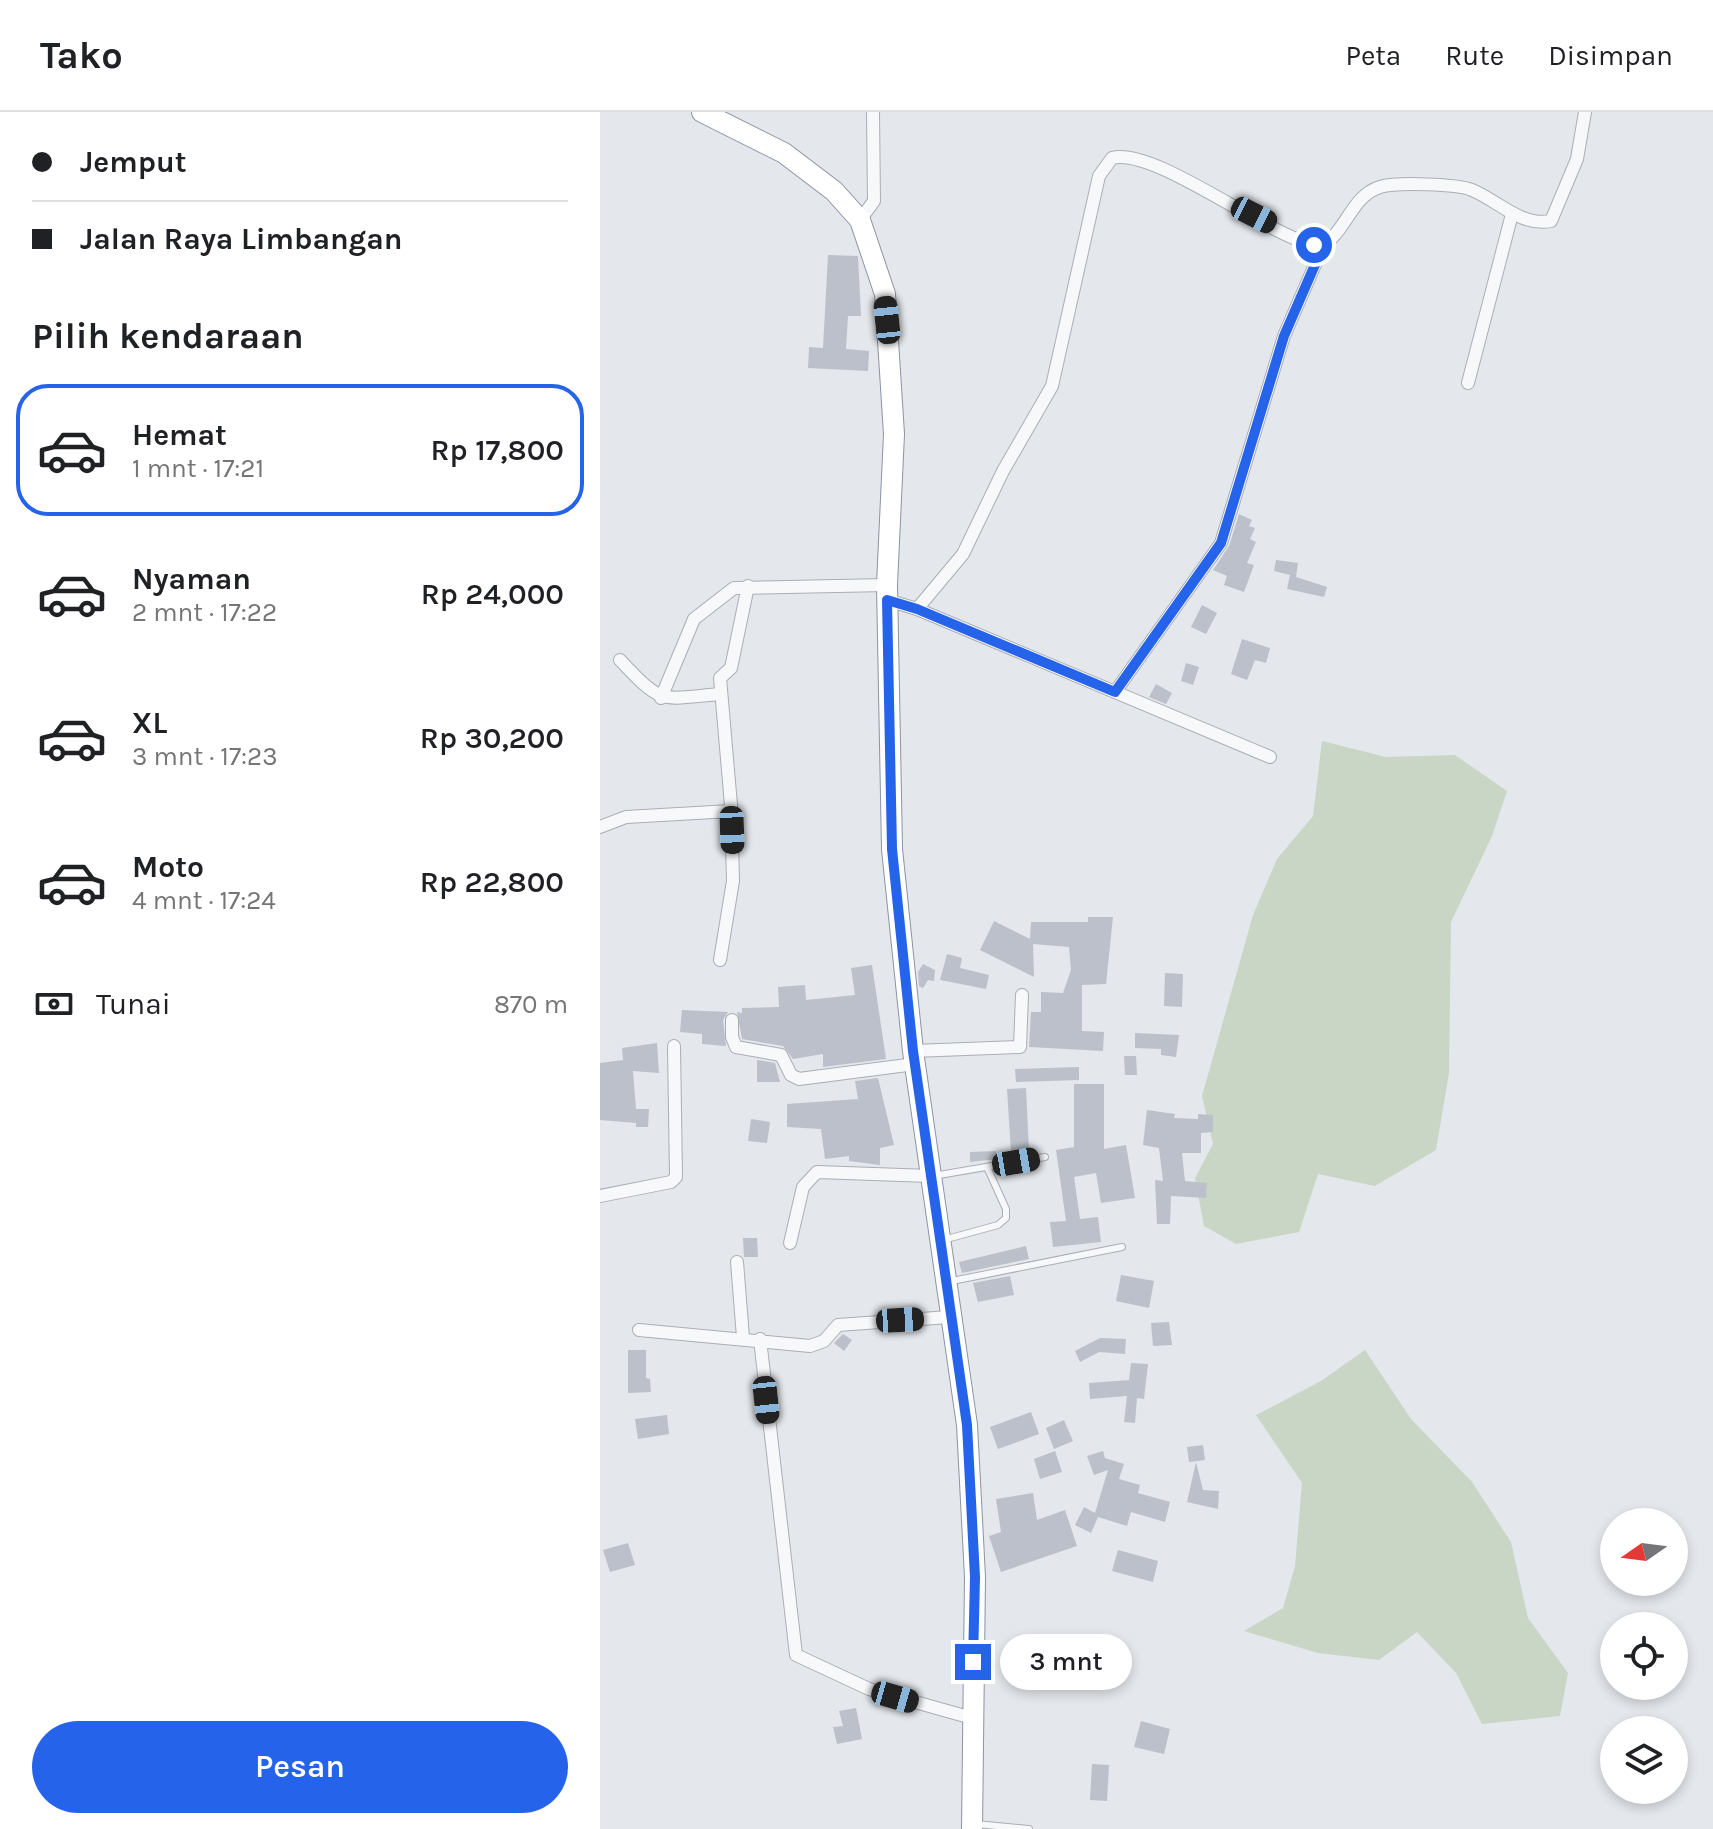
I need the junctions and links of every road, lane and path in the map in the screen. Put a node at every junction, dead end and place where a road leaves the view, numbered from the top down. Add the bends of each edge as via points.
1 (702, 112) edge
2 (873, 112) edge
3 (1585, 112) edge
4 (1512, 214) junction
5 (860, 220) junction
6 (1324, 244) junction
7 (1468, 383) dead end
8 (748, 586) junction
9 (887, 593) junction
10 (917, 609) junction
11 (620, 660) dead end
12 (1115, 692) junction
13 (721, 694) junction
14 (661, 698) junction
15 (1270, 757) dead end
16 (731, 811) junction
17 (600, 827) edge
18 (720, 960) dead end
19 (1022, 995) dead end
20 (732, 1020) dead end
21 (674, 1046) dead end
22 (914, 1058) junction
23 (1045, 1157) dead end
24 (987, 1167) junction
25 (930, 1176) junction
26 (600, 1196) edge
27 (939, 1241) junction
28 (790, 1243) dead end
29 (1122, 1247) dead end
30 (737, 1262) dead end
31 (944, 1282) junction
32 (949, 1317) junction
33 (639, 1330) dead end
34 (743, 1337) junction
35 (760, 1339) junction
36 (972, 1718) junction
37 (972, 1826) edge
38 (1029, 1829) edge

1 - 5 highway via 784,153 834,191
2 - 5 street via 874,201
3 - 4 street via 1577,159 1554,218 1541,222
4 - 6 street via 1470,189 1384,186 1366,194
4 - 7 street
5 - 9 highway via 885,294 893,372
6 - 10 street via 1309,244 1132,159 1118,157 1106,163 1052,386 963,554
6 - 12 street via 1284,336 1221,543
8 - 9 street
8 - 13 street via 732,666 720,676
8 - 14 street via 731,590 694,619
9 - 10 street
9 - 22 highway via 892,849
10 - 12 street
11 - 14 street
12 - 15 street
13 - 14 street
13 - 16 street
16 - 17 street via 626,817
16 - 18 street via 733,881
19 - 22 street via 1020,1047
20 - 22 street via 736,1047 782,1055 791,1075 799,1079
21 - 26 street via 676,1177
22 - 25 highway
23 - 24 lane
24 - 25 lane
24 - 27 lane via 1006,1218 998,1225
25 - 27 highway
25 - 28 street via 817,1172 803,1187
27 - 31 highway
29 - 31 lane
30 - 34 street
31 - 32 highway
32 - 35 street via 838,1325 824,1341 810,1346
32 - 36 highway via 967,1425 975,1577
33 - 34 street
34 - 35 street
35 - 36 street via 796,1655 869,1689
36 - 37 highway
37 - 38 lane

